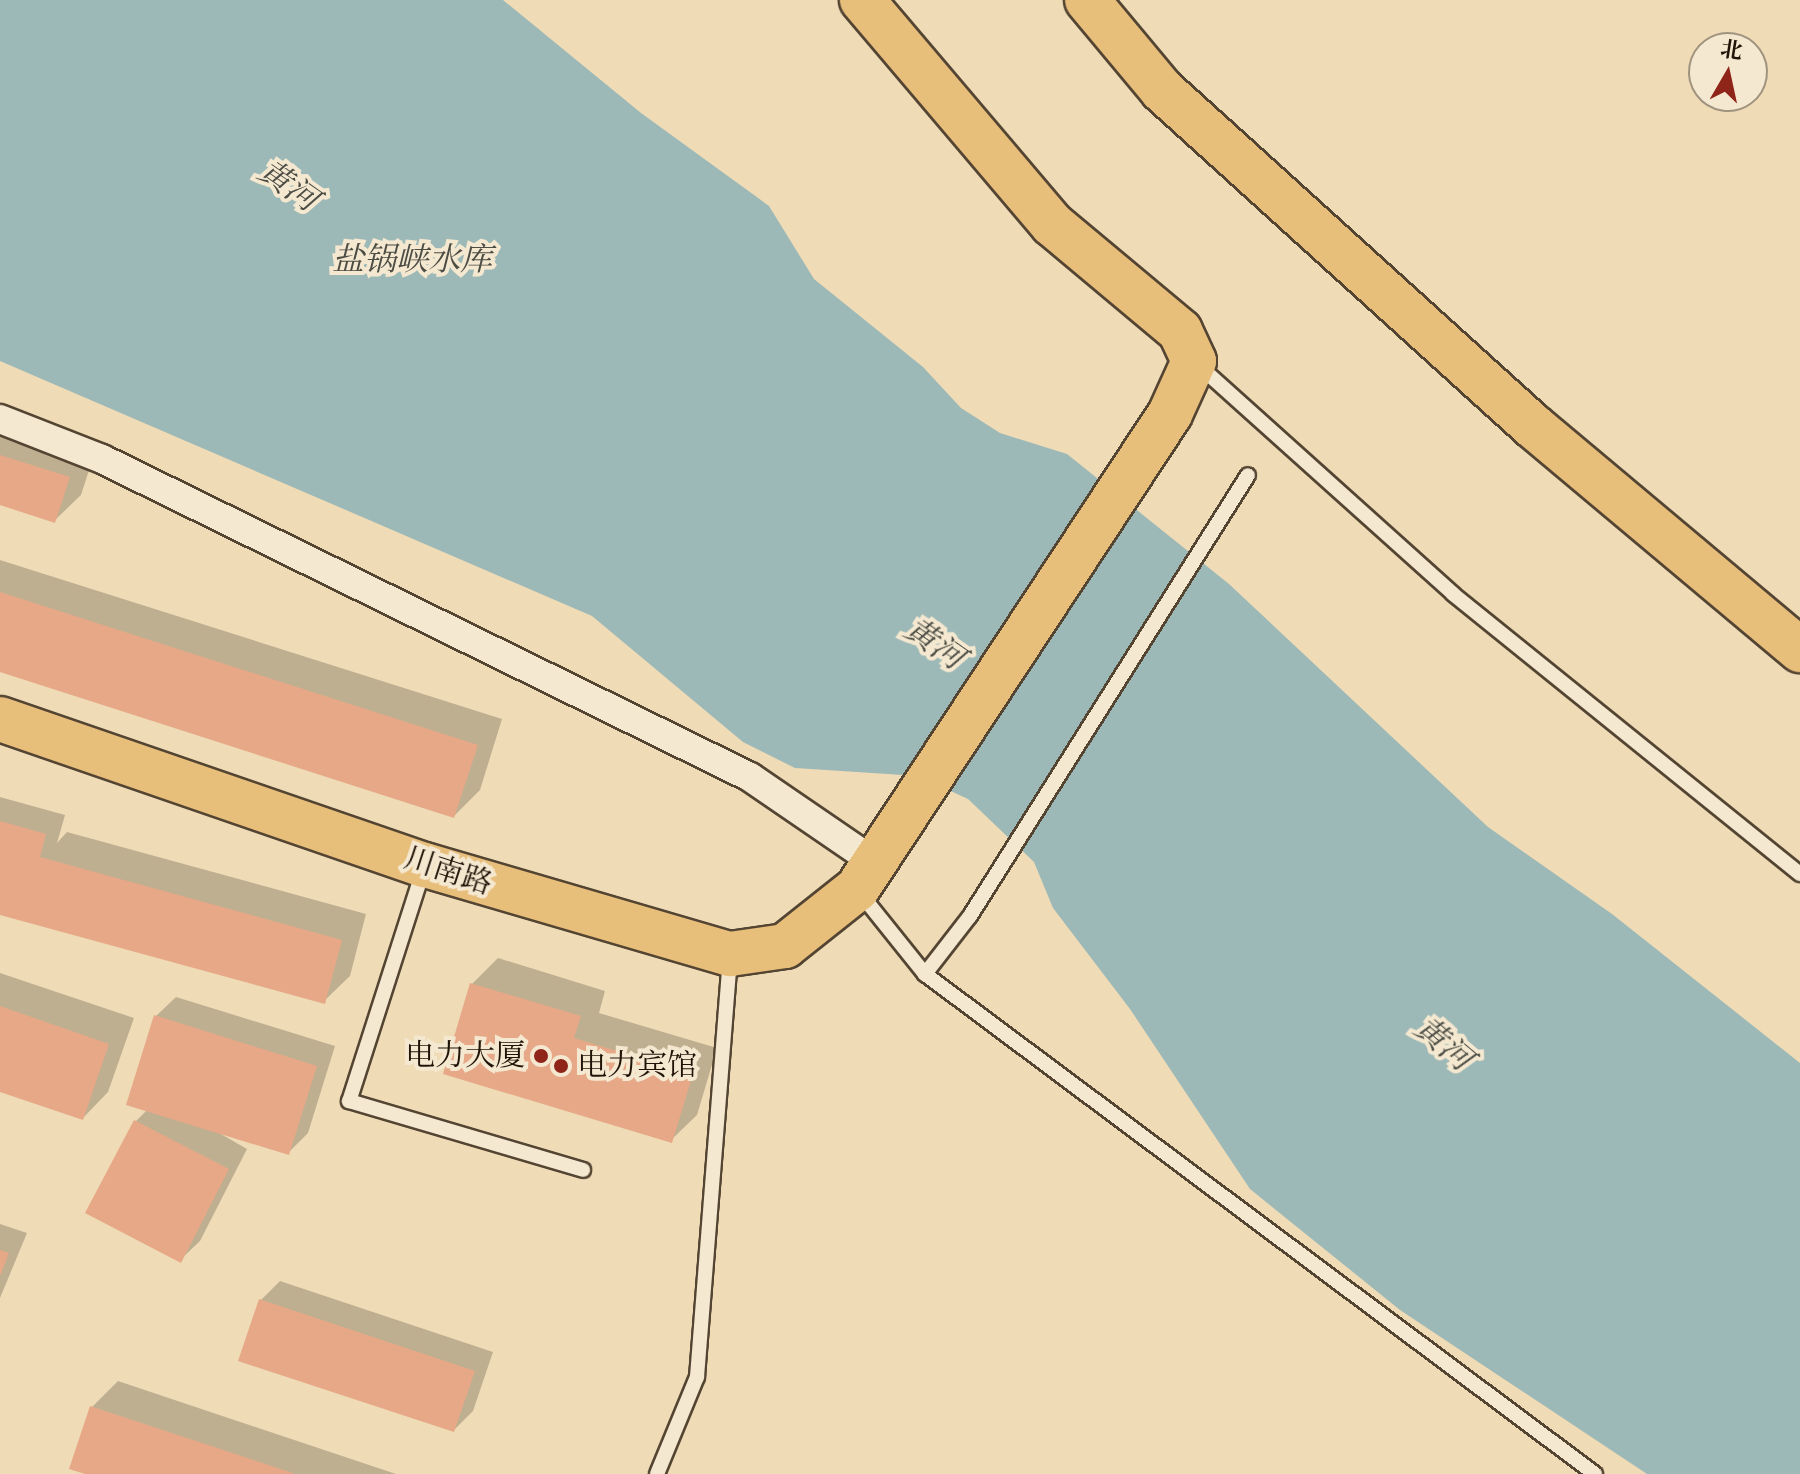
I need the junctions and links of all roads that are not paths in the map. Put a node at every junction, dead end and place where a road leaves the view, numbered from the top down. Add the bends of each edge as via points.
1 (862, 0) edge
2 (1087, 0) edge
3 (1194, 361) junction
4 (0, 419) edge
5 (1248, 475) dead end
6 (1800, 650) edge
7 (0, 719) edge
8 (425, 865) junction
9 (1800, 874) edge
10 (867, 877) junction
11 (730, 954) junction
12 (925, 974) junction
13 (583, 1170) dead end
14 (657, 1474) edge
15 (1595, 1474) edge

1 - 3 main road via 1052,224 1180,331
2 - 6 main road via 1162,90 1533,426
3 - 9 lane via 1453,594
3 - 10 main road, 川南路 via 1170,414
4 - 10 street via 102,459 750,777
5 - 12 lane via 970,916
7 - 8 main road, 川南路
8 - 11 main road, 川南路
8 - 13 lane via 349,1101
10 - 11 main road, 川南路 via 785,946
10 - 12 lane
11 - 14 lane via 697,1377
12 - 15 lane

